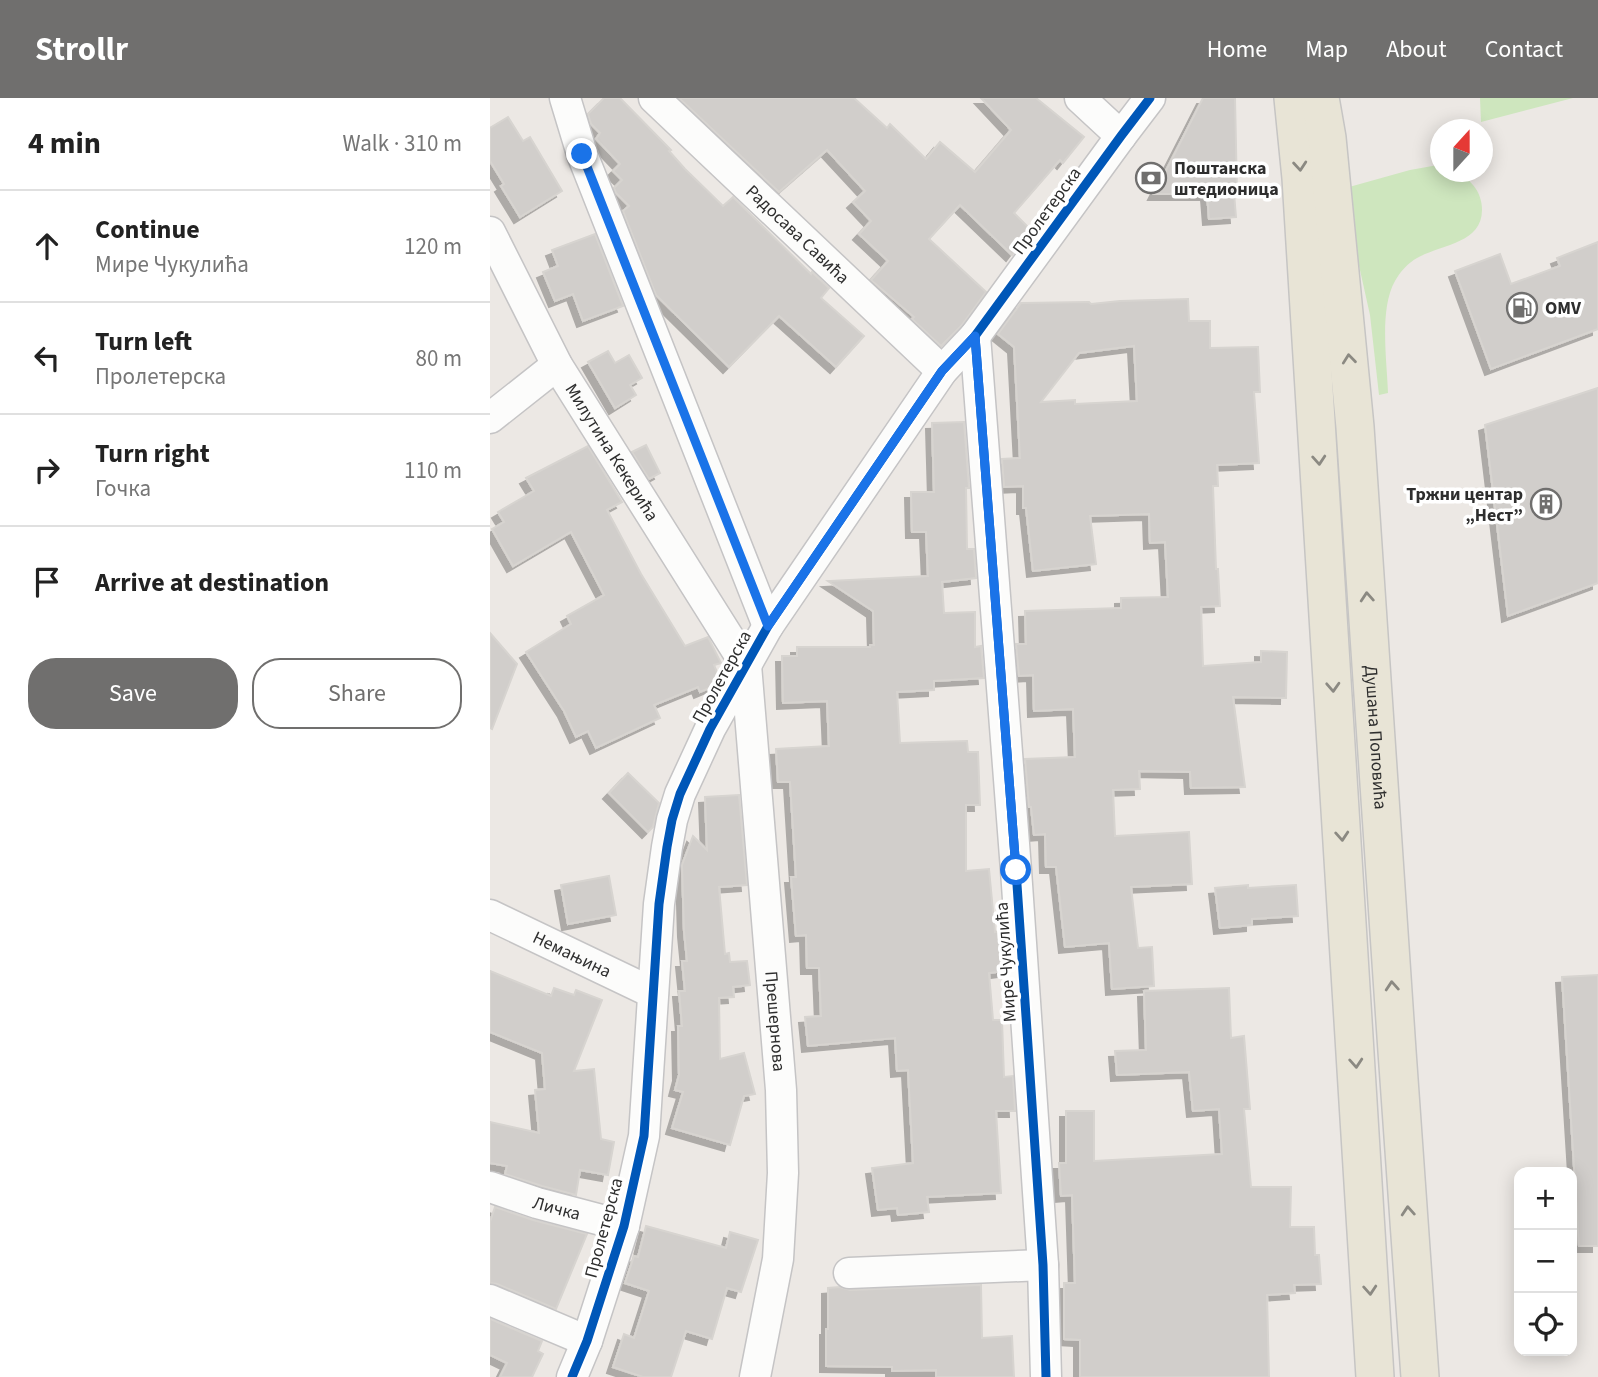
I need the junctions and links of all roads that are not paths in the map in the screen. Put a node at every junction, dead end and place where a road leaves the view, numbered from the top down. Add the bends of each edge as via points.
1 (565, 98) edge
2 (654, 98) edge
3 (1080, 98) edge
4 (1150, 98) edge
5 (1293, 98) edge
6 (1320, 98) edge
7 (1121, 136) junction
8 (490, 232) edge
9 (975, 336) junction
10 (556, 365) junction
11 (942, 371) junction
12 (490, 418) edge
13 (768, 626) junction
14 (746, 665) junction
15 (490, 915) edge
16 (653, 993) junction
17 (490, 1187) edge
18 (624, 1226) junction
19 (1043, 1265) junction
20 (849, 1273) dead end
21 (490, 1300) edge
22 (587, 1341) junction
23 (572, 1377) edge
24 (755, 1377) edge
25 (1046, 1377) edge
26 (1375, 1377) edge
27 (1420, 1377) edge

1 - 13 street via 582,154
2 - 11 street, Радосава Савића
3 - 7 street
4 - 7 street, Пролетерска
5 -> 26 main road
27 -> 6 main road, Душана Поповића via 1355,427
7 - 9 street, Пролетерска
8 - 10 street, Милутина Кекерића
9 - 11 street, Пролетерска
9 - 19 street, Мире Чукулића
10 - 12 street
10 - 14 street, Милутина Кекерића
11 - 13 street, Пролетерска
13 - 14 street, Пролетерска
14 - 16 street, Пролетерска via 710,729 672,820 659,904
14 - 24 street, Прешернова via 783,1173 778,1259
15 - 16 street, Немањина
16 - 18 street, Пролетерска via 644,1136
17 - 18 street, Личка
18 - 22 street, Пролетерска
19 - 20 street
19 - 25 street, Мире Чукулића
21 - 22 street
22 - 23 street, Пролетерска

